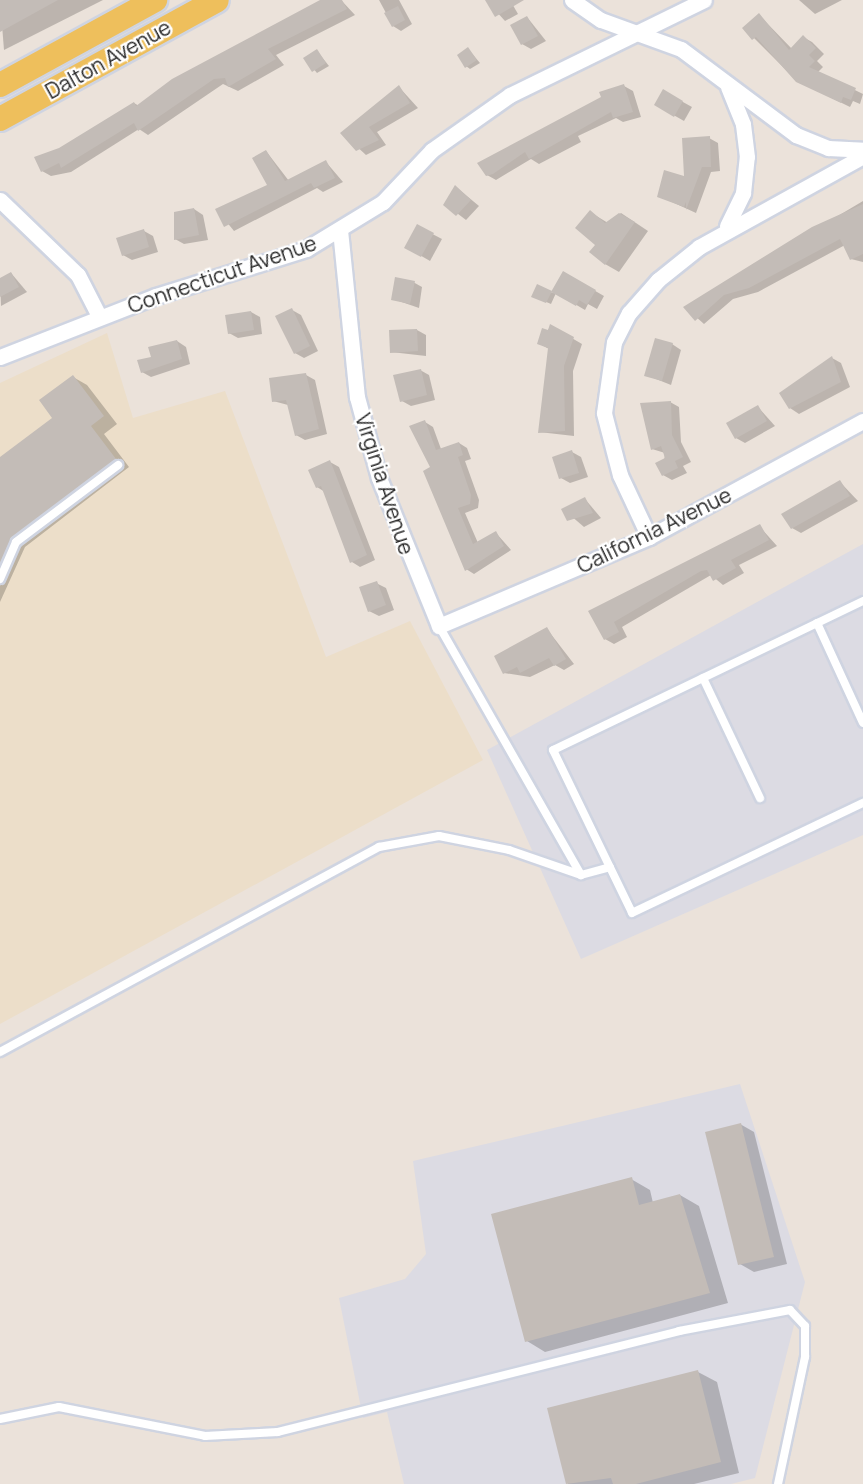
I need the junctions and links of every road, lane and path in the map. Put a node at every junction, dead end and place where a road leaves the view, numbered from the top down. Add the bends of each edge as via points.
1 (155, 0) edge
2 (217, 0) edge
3 (572, 0) edge
4 (704, 0) edge
5 (635, 34) junction
6 (722, 80) junction
7 (0, 85) edge
8 (0, 119) edge
9 (863, 150) edge
10 (863, 156) edge
11 (0, 200) edge
12 (340, 230) junction
13 (718, 235) junction
14 (99, 316) junction
15 (0, 357) edge
16 (863, 421) edge
17 (118, 465) dead end
18 (650, 537) junction
19 (0, 579) edge
20 (863, 601) edge
21 (817, 623) junction
22 (439, 626) junction
23 (704, 678) junction
24 (863, 723) edge
25 (760, 798) dead end
26 (863, 803) edge
27 (610, 867) junction
28 (581, 875) junction
29 (0, 1052) edge
30 (0, 1419) edge
31 (778, 1484) edge

1 - 7 main road, Dalton Avenue
2 - 8 main road, Dalton Avenue
3 - 5 street
4 - 5 street, Connecticut Avenue
5 - 6 street via 681,49
5 - 12 street, Connecticut Avenue via 510,95 432,150 383,202
6 - 9 street via 796,135 828,148
6 - 13 street via 738,108 747,158 741,201
10 - 13 street
11 - 14 street via 78,275
12 - 14 street, Connecticut Avenue via 306,249
12 - 22 street, Virginia Avenue via 357,397 379,478
13 - 18 street via 658,279 629,313 606,375 608,438
14 - 15 street, Connecticut Avenue
16 - 18 street, California Avenue
17 - 19 lane via 16,542
18 - 22 street, California Avenue
20 - 21 lane
21 - 23 lane
21 - 24 lane
22 - 28 lane
23 - 25 lane
23 - 27 lane via 553,750
26 - 27 lane via 632,913
27 - 28 lane
28 - 29 lane via 468,839 410,838 379,847
30 - 31 lane via 59,1407 205,1436 278,1432 679,1330 790,1310 805,1326 806,1357

